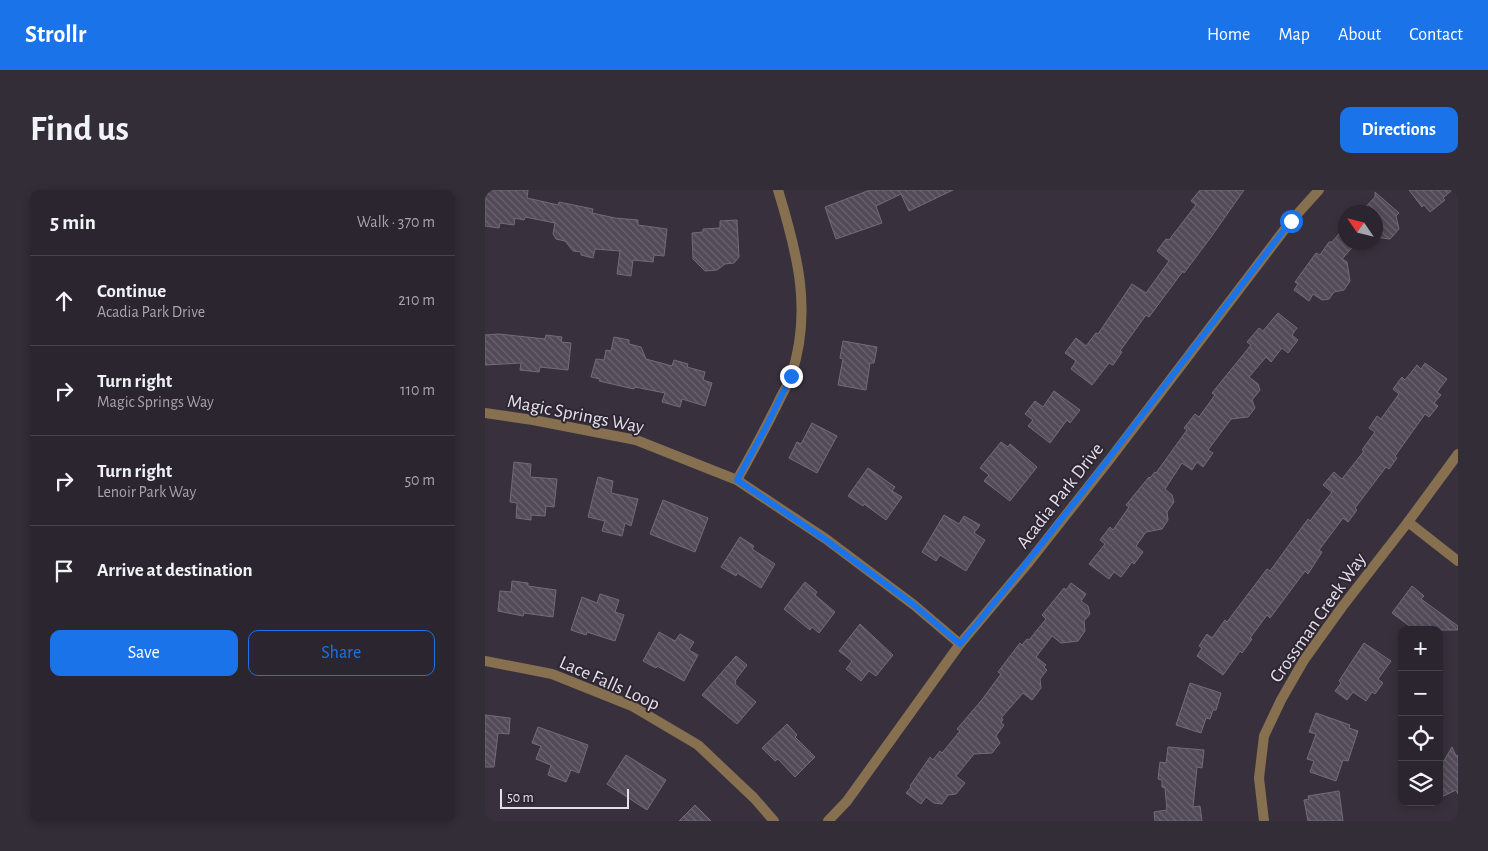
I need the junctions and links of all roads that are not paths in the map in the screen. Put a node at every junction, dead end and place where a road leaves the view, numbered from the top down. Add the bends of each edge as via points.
1 (778, 190) edge
2 (1319, 190) edge
3 (485, 414) edge
4 (1458, 454) edge
5 (737, 480) junction
6 (1408, 522) junction
7 (1458, 561) edge
8 (960, 644) junction
9 (485, 661) edge
10 (774, 821) edge
11 (828, 821) edge
12 (1264, 821) edge

1 - 5 street via 791,231 802,287 801,334 791,376
2 - 8 street, Acadia Park Drive via 1291,221 1029,562
3 - 5 street, Magic Springs Way via 635,440
4 - 6 street, Crossman Creek Way
5 - 8 street, Magic Springs Way via 826,540 914,605
6 - 7 street
6 - 12 street, Crossman Creek Way via 1304,660 1281,700 1264,736 1259,778
8 - 11 street, Acadia Park Drive via 847,801
9 - 10 street, Lace Falls Loop via 552,674 632,706 698,745 755,798

